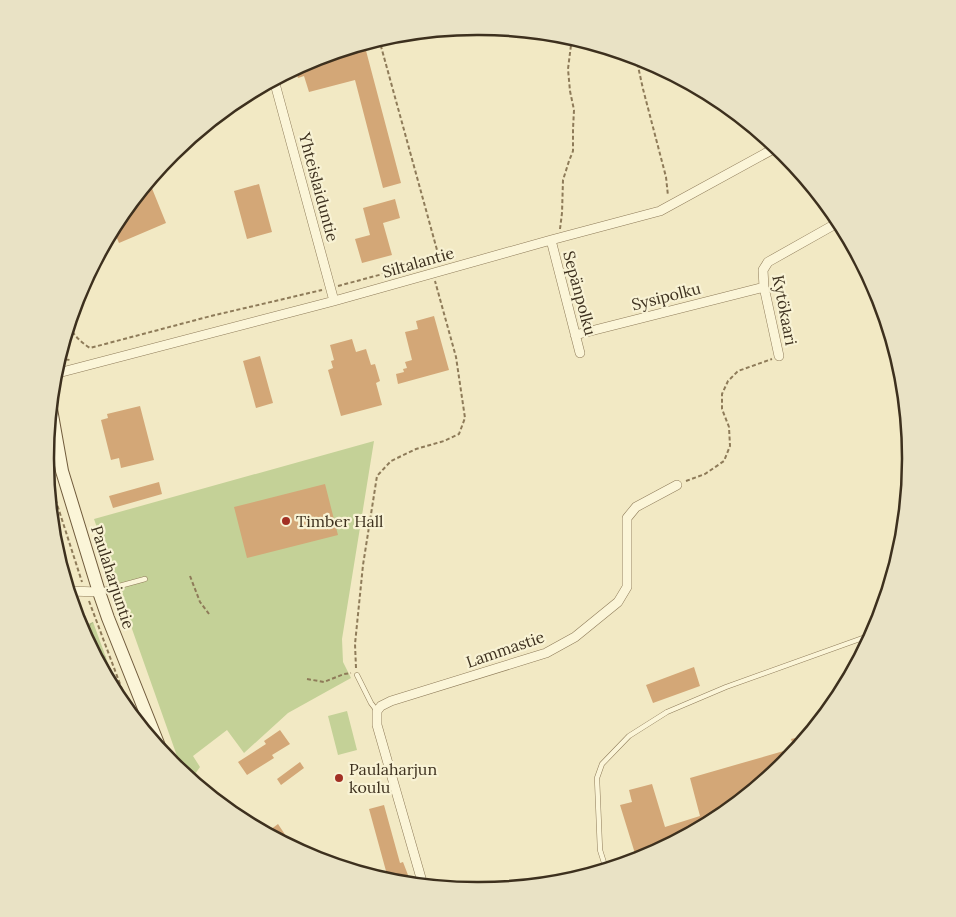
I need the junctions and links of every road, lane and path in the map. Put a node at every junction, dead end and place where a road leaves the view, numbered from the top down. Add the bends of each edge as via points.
1 (571, 45) edge
2 (381, 46) edge
3 (638, 66) edge
4 (276, 87) edge
5 (770, 152) edge
6 (663, 200) dead end
7 (832, 226) edge
8 (560, 229) dead end
9 (550, 240) junction
10 (436, 260) junction
11 (434, 273) junction
12 (764, 287) junction
13 (330, 288) junction
14 (334, 301) junction
15 (74, 334) edge
16 (575, 335) junction
17 (580, 353) dead end
18 (779, 356) joint
19 (67, 360) edge
20 (75, 360) dead end
21 (64, 371) edge
22 (55, 431) edge
23 (677, 485) joint
24 (190, 576) dead end
25 (145, 579) dead end
26 (76, 591) edge
27 (99, 592) junction
28 (209, 614) dead end
29 (861, 638) edge
30 (357, 675) junction
31 (307, 679) dead end
32 (377, 712) junction
33 (152, 728) edge
34 (604, 863) edge
35 (420, 878) edge

1 - 8 path via 568,69 574,110 573,151 563,180
2 - 10 path via 437,250
3 - 6 path via 666,177 668,197
4 - 13 street, Yhteislaiduntie
5 - 9 street, Siltalantie via 660,211
7 - 12 street, Kytökaari via 768,262 762,270
9 - 11 street, Siltalantie
9 - 16 street, Sepänpolku
10 - 11 path
10 - 13 path
11 - 14 street, Siltalantie
11 - 30 path via 456,357 465,418 459,434 390,462 377,476 355,644
12 - 16 street, Sysipolku
12 - 18 street, Kytökaari
13 - 14 street, Yhteislaiduntie
13 - 15 path via 90,348
14 - 21 street, Siltalantie
16 - 17 street, Sepänpolku
18 - 23 path via 738,371 728,381 722,394 730,446 724,461 705,474
19 - 20 path
22 - 27 main road, Paulaharjuntie via 62,471
23 - 32 street, Lammastie via 636,507 627,518 627,587 618,602 575,637 546,653 391,701
24 - 28 path via 200,602
25 - 27 lane
26 - 27 street
27 - 33 main road, Paulaharjuntie
29 - 34 lane via 726,687 668,712 629,736 602,764 597,778 600,850
30 - 31 path via 344,674 324,682
30 - 32 lane
32 - 35 street via 377,725

